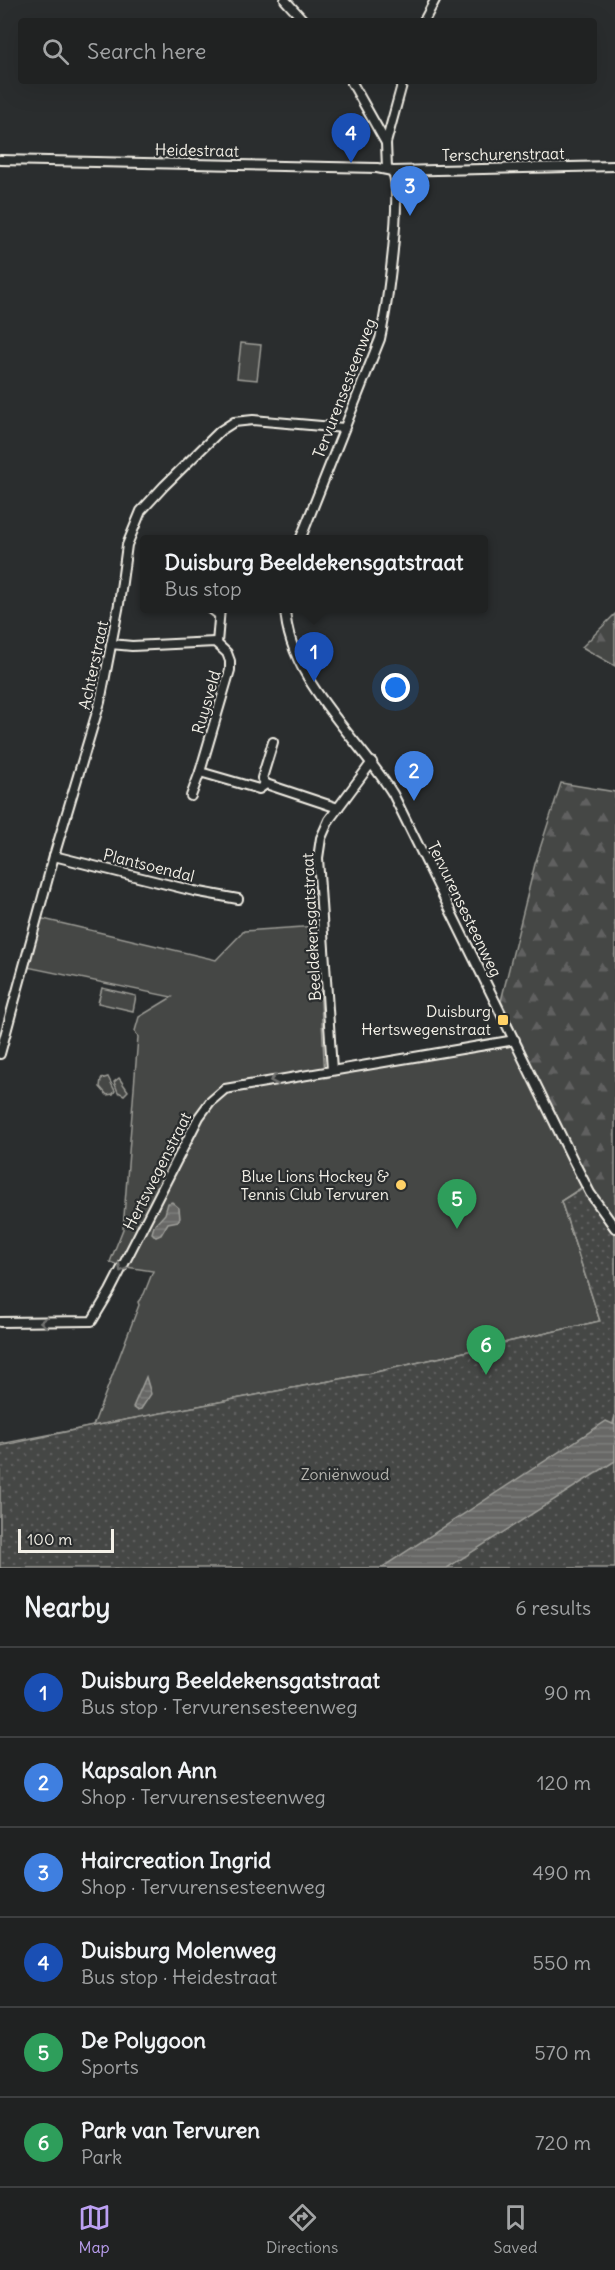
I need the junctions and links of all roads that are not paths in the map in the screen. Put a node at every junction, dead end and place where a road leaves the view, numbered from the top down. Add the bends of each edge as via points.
1 (285, 0) edge
2 (435, 0) edge
3 (301, 18) edge
4 (426, 18) edge
5 (353, 84) edge
6 (402, 84) edge
7 (386, 143) junction
8 (0, 160) edge
9 (615, 166) edge
10 (389, 170) junction
11 (344, 428) junction
12 (302, 535) edge
13 (219, 613) edge
14 (286, 613) edge
15 (111, 644) junction
16 (217, 644) junction
17 (273, 742) dead end
18 (372, 762) junction
19 (200, 772) junction
20 (266, 784) junction
21 (191, 796) dead end
22 (338, 808) junction
23 (54, 856) junction
24 (238, 898) dead end
25 (515, 1040) junction
26 (0, 1054) edge
27 (332, 1070) junction
28 (615, 1228) edge
29 (0, 1322) edge

1 - 3 street
2 - 4 street
5 - 7 street
6 - 7 street
7 - 10 street, Tervurensesteenweg
8 - 10 street, Heidestraat
9 - 10 street, Terschurenstraat
10 - 11 street, Tervurensesteenweg via 394,176 396,196 387,311 380,339
11 - 12 street, Tervurensesteenweg
11 - 15 street, Achterstraat via 253,420 234,422 220,431 141,511 127,545
13 - 16 street
14 - 18 street, Tervurensesteenweg via 294,646 314,686
15 - 16 street
15 - 23 street, Achterstraat via 100,702
16 - 19 street, Ruysveld via 227,652 230,670
17 - 20 street via 262,778
18 - 22 street, Beeldekensgatstraat
18 - 25 street, Tervurensesteenweg via 401,809
19 - 20 street via 259,789
19 - 21 street, Ruysveld
20 - 22 street
22 - 27 street, Beeldekensgatstraat via 321,838 318,858
23 - 24 street, Plantsoendal
23 - 26 street, Achterstraat
25 - 27 street, Hertswegenstraat
25 - 28 street, Tervurensesteenweg via 590,1193
27 -> 29 street, Hertswegenstraat via 225,1089 210,1102 92,1321

